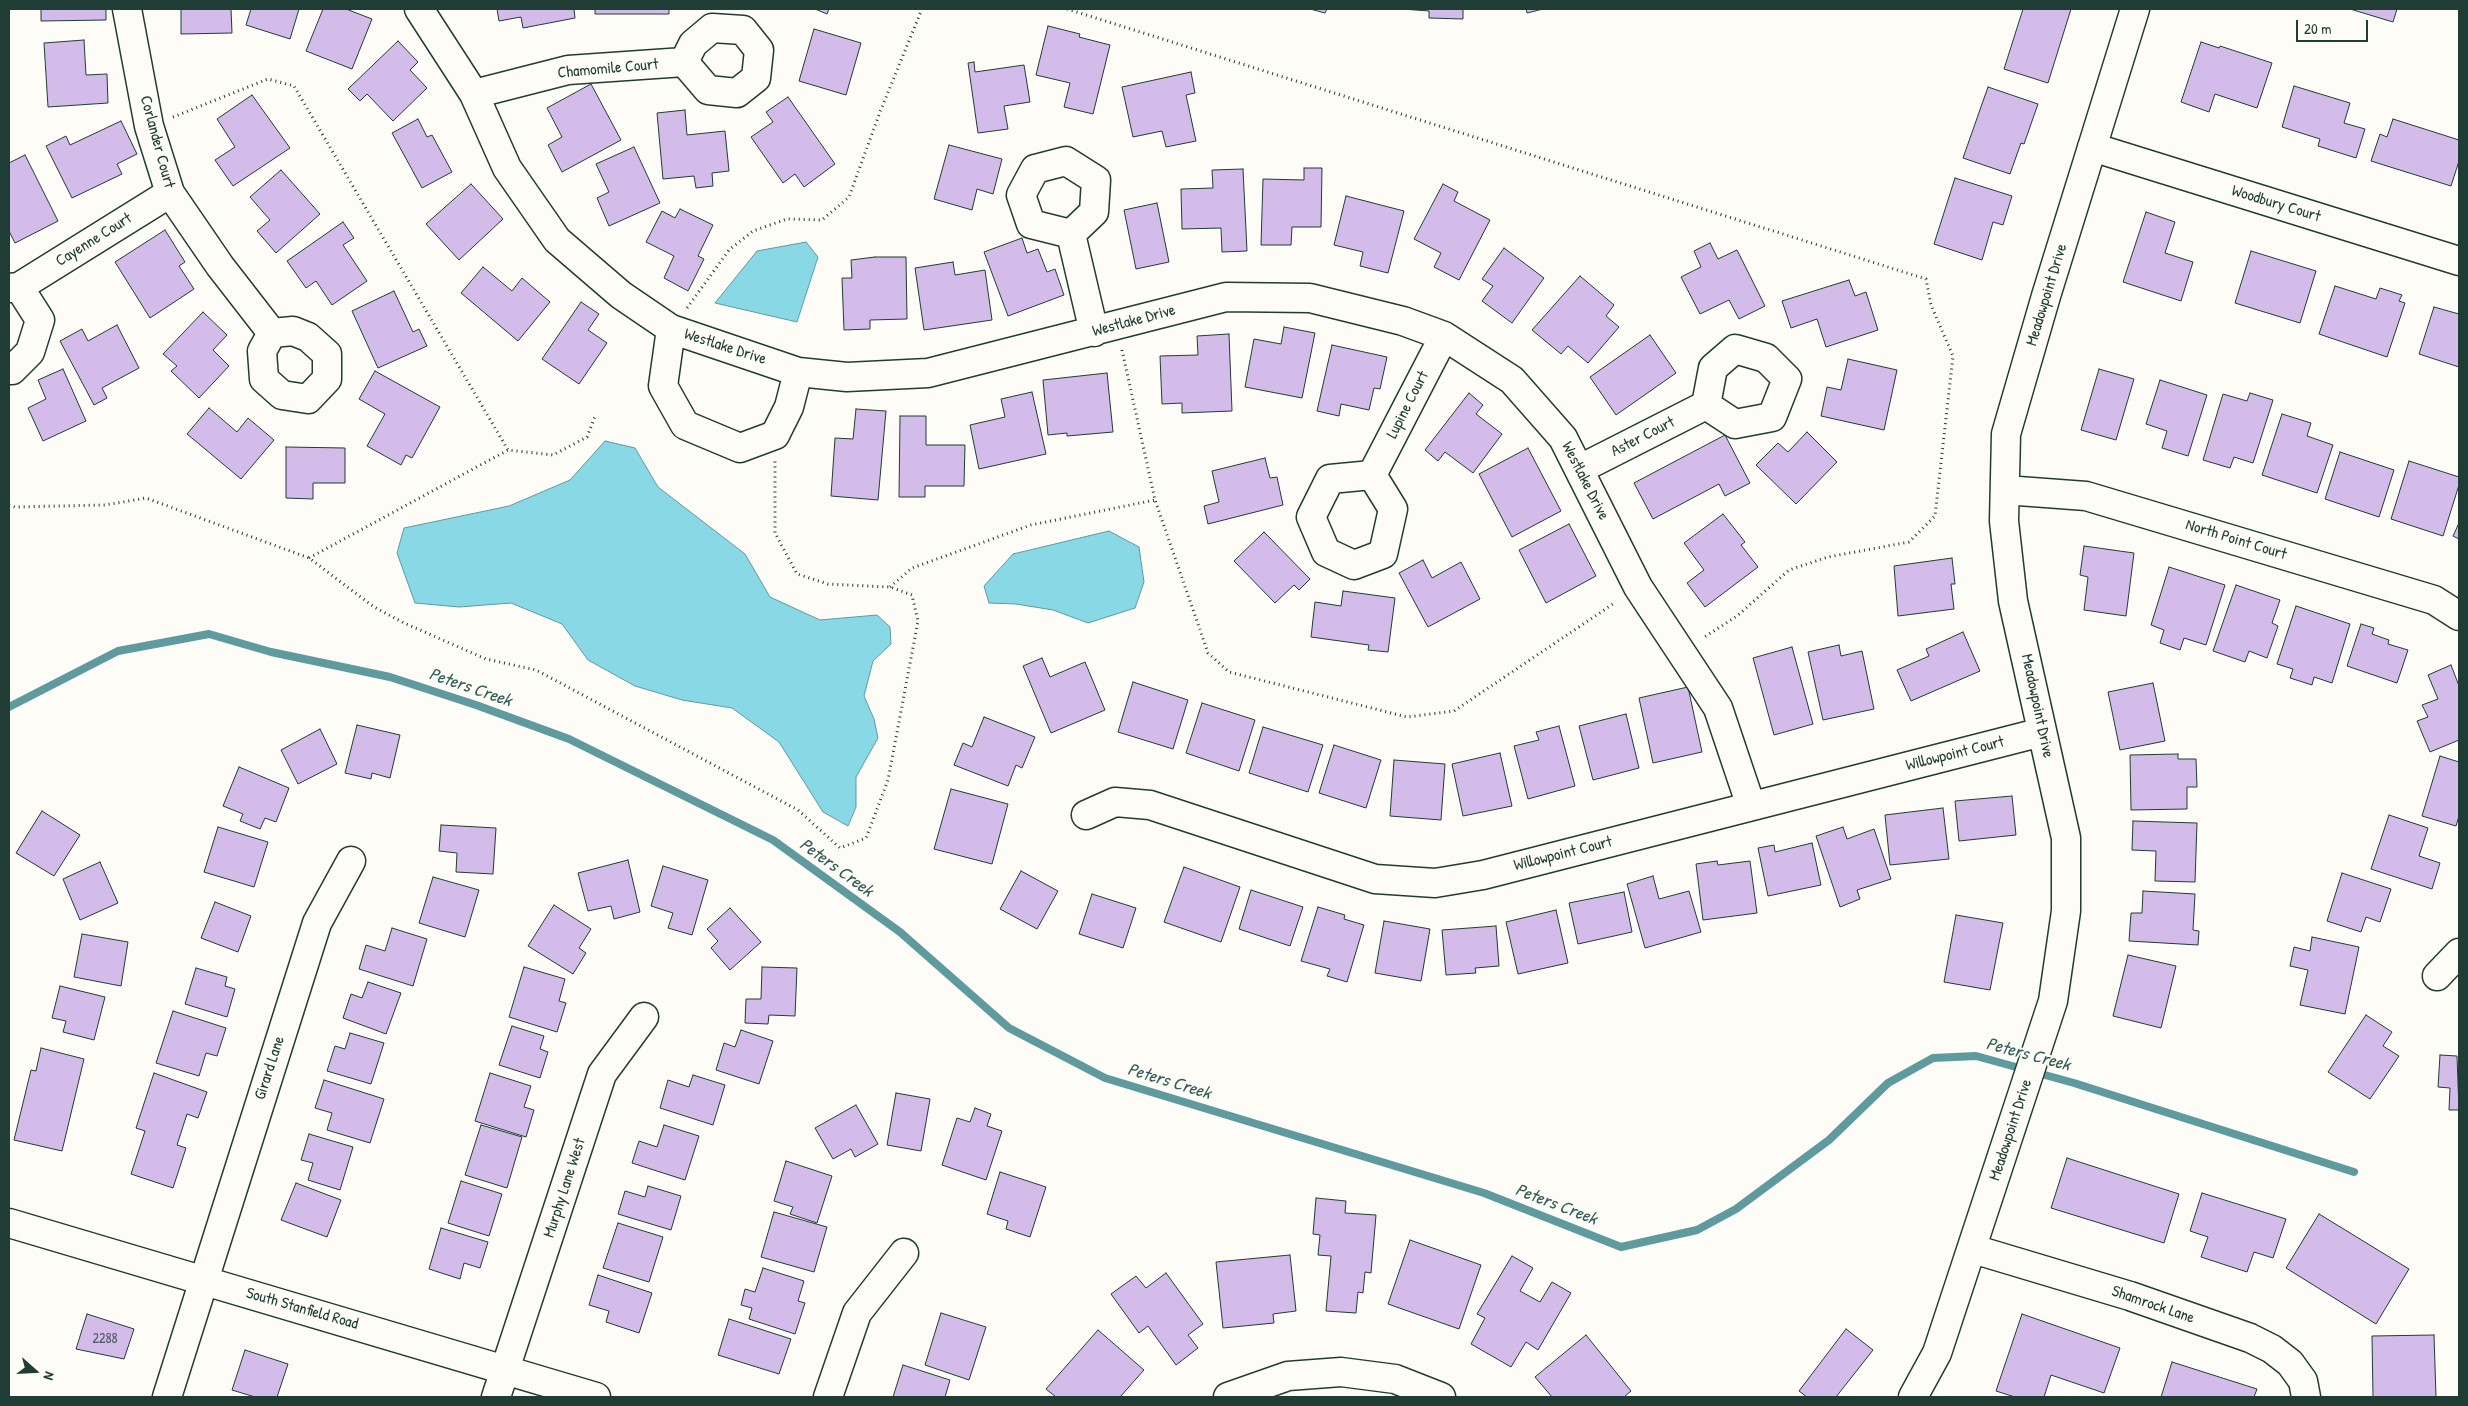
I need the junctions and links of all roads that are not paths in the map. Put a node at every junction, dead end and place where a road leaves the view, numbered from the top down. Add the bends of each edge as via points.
1 (127, 9) edge
2 (420, 9) edge
3 (2135, 9) edge
4 (684, 62) dead end
5 (474, 94) junction
6 (2092, 147) junction
7 (170, 193) junction
8 (1071, 234) dead end
9 (2459, 261) edge
10 (14, 287) edge
11 (671, 329) junction
12 (1105, 329) junction
13 (272, 333) dead end
14 (1444, 336) junction
15 (9, 370) edge
16 (798, 372) junction
17 (1706, 405) dead end
18 (1580, 469) junction
19 (1372, 475) dead end
20 (2005, 490) junction
21 (2459, 616) edge
22 (2042, 732) junction
23 (1751, 806) junction
24 (1086, 815) dead end
25 (350, 861) dead end
26 (2459, 953) edge
27 (2437, 976) dead end
28 (644, 1017) dead end
29 (9, 1223) edge
30 (1973, 1249) junction
31 (904, 1253) dead end
32 (202, 1279) junction
33 (504, 1369) junction
34 (167, 1397) edge
35 (496, 1397) edge
36 (596, 1397) edge
37 (828, 1397) edge
38 (1228, 1397) edge
39 (1441, 1397) edge
40 (1913, 1397) edge
41 (2306, 1397) edge

1 - 7 street, Corlander Court via 149,126
2 - 5 street, Westlake Drive
3 - 6 street, Meadowpoint Drive
4 - 5 street, Chamomile Court via 568,70
5 - 11 street, Westlake Drive via 507,168 557,240 621,295
6 - 9 street, Woodbury Court
6 - 20 street, Meadowpoint Drive via 2006,434
7 - 10 street, Cayenne Court
7 - 13 street, Corlander Court via 220,266
8 - 12 street
10 - 15 street, Cayenne Court via 40,320 30,352
11 - 16 street, Westlake Drive
11 - 16 street via 664,386 685,425 740,448 775,435 788,407
12 - 14 street, Westlake Drive via 1226,297 1310,298 1403,321
12 - 16 street, Westlake Drive via 928,373 847,377
14 - 18 street, Westlake Drive via 1512,380 1563,438
14 - 19 street, Lupine Court
17 - 18 street, Aster Court
18 - 23 street, Westlake Drive via 1638,587 1718,708
20 - 21 street, North Point Court via 2086,496 2434,600
20 - 22 street, Meadowpoint Drive via 2004,521 2013,601
22 - 23 street, Willowpoint Court
22 - 30 street, Meadowpoint Drive via 2066,838 2066,911 2053,1001
23 - 24 street, Willowpoint Court via 1483,874 1435,883 1375,879 1150,805 1115,802
25 - 32 street, Girard Lane via 317,923
26 - 27 street
28 - 33 street, Murphy Lane West via 602,1074
29 - 32 street, South Stanfield Road
30 - 40 street, Meadowpoint Drive via 1937,1353
30 - 41 street, Shamrock Lane via 2130,1296 2250,1338 2290,1364 2303,1381
31 - 37 street via 857,1313
32 - 33 street, South Stanfield Road
32 - 34 street, Girard Lane
33 - 35 street, Murphy Lane West
33 - 36 street, South Stanfield Road
38 - 39 street via 1288,1376 1341,1372 1395,1379

